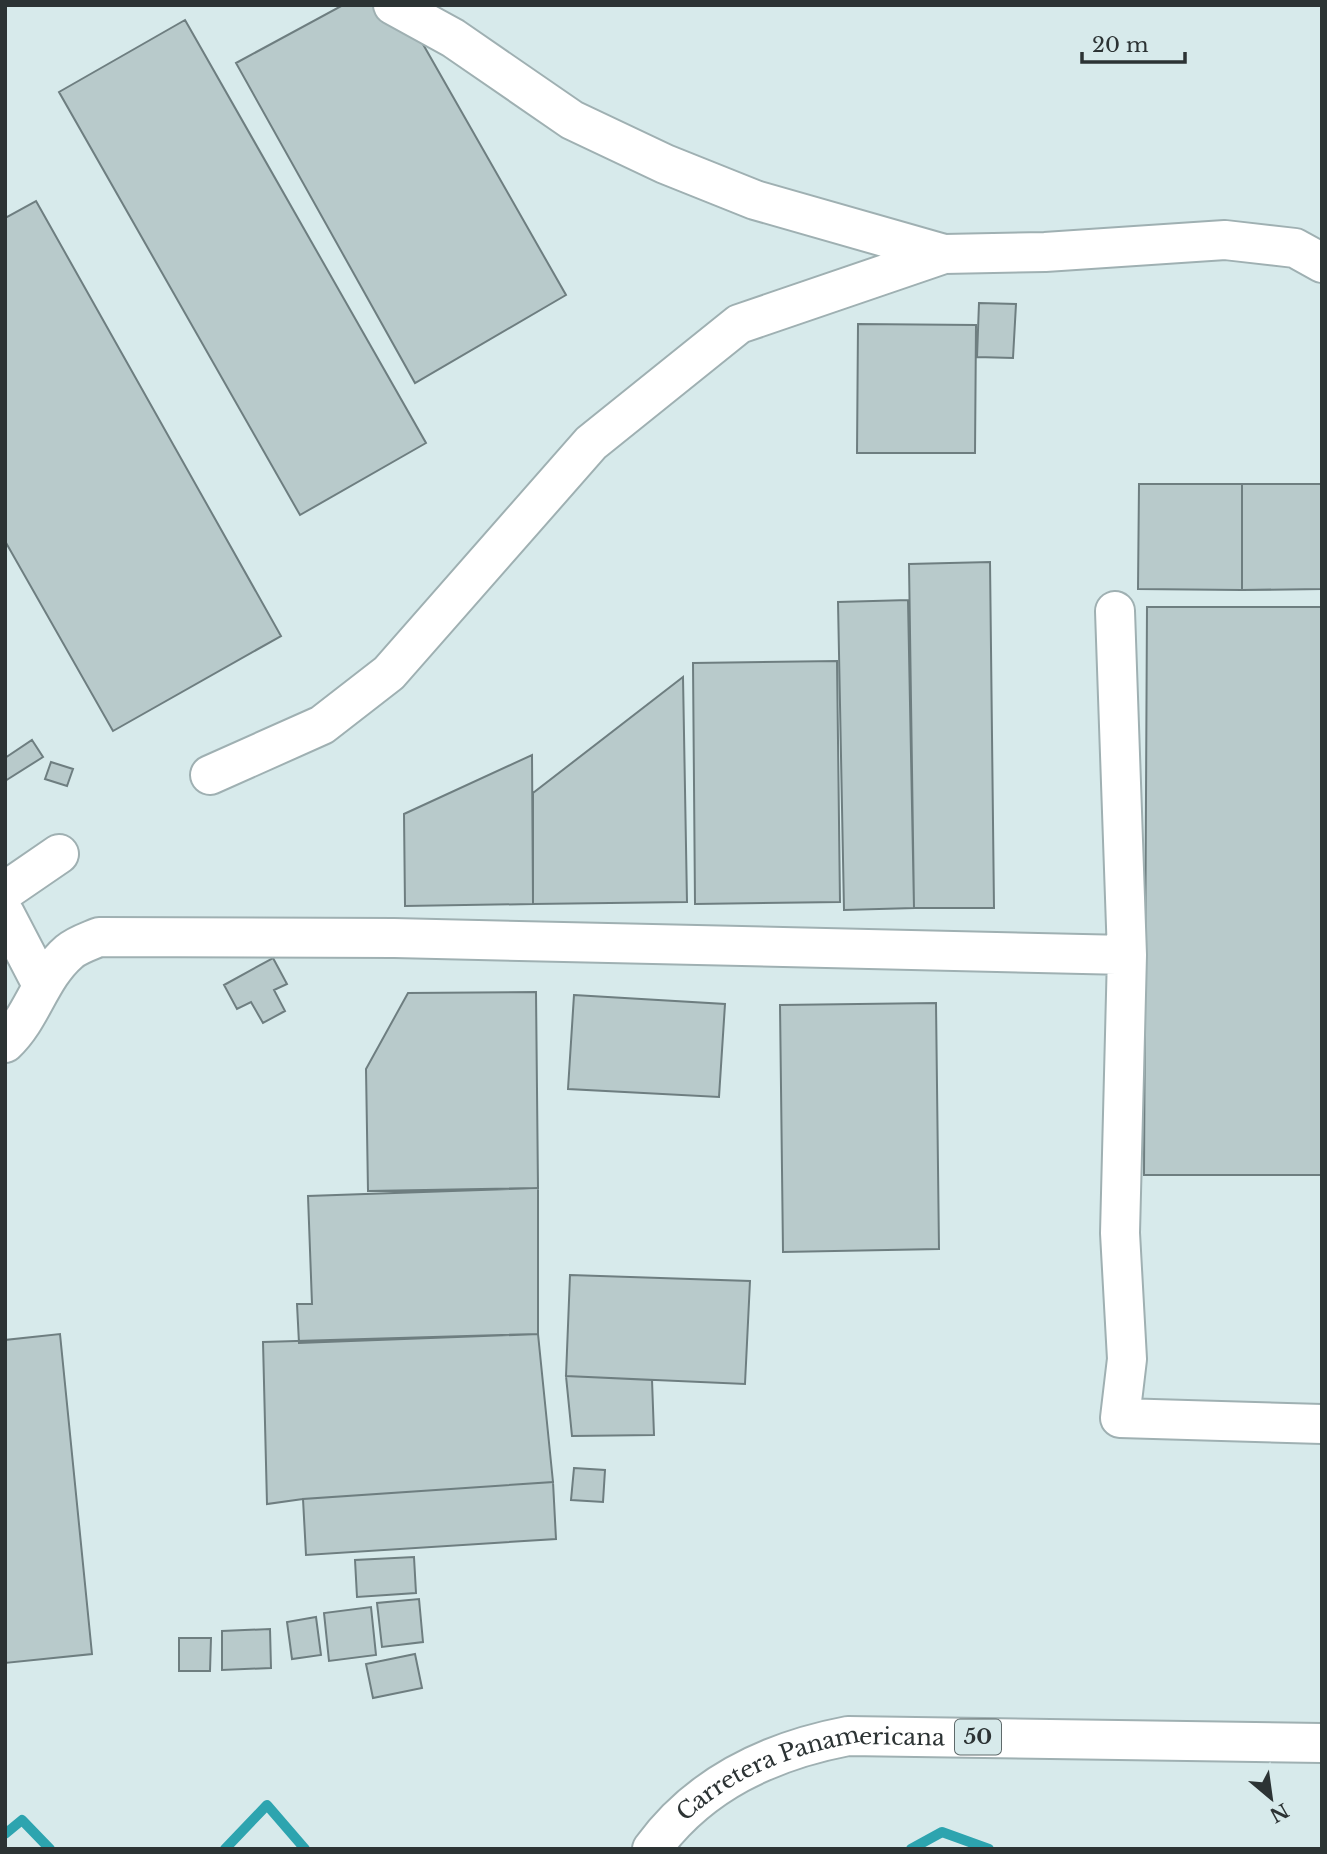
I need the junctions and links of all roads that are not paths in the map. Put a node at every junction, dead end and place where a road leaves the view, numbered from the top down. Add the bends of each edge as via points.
1 (393, 5) edge
2 (944, 254) junction
3 (1322, 263) edge
4 (1115, 611) dead end
5 (210, 775) dead end
6 (59, 854) dead end
7 (5, 891) edge
8 (5, 914) edge
9 (1127, 955) junction
10 (42, 985) junction
11 (5, 1043) edge
12 (1322, 1424) edge
13 (1322, 1743) edge
14 (657, 1841) edge

1 - 2 main road via 453,38 572,120 665,164 755,200
2 - 3 main road via 1225,240 1295,248
2 - 5 main road via 739,324 591,443 389,673 322,725
4 - 9 main road
6 - 7 main road
8 - 10 main road
9 - 10 main road via 394,938 99,937 70,951
9 - 12 main road via 1120,1233 1127,1359 1120,1418
10 - 11 main road
13 - 14 main road, Carretera Panamericana / 50 via 848,1736 803,1745 755,1763 719,1784

